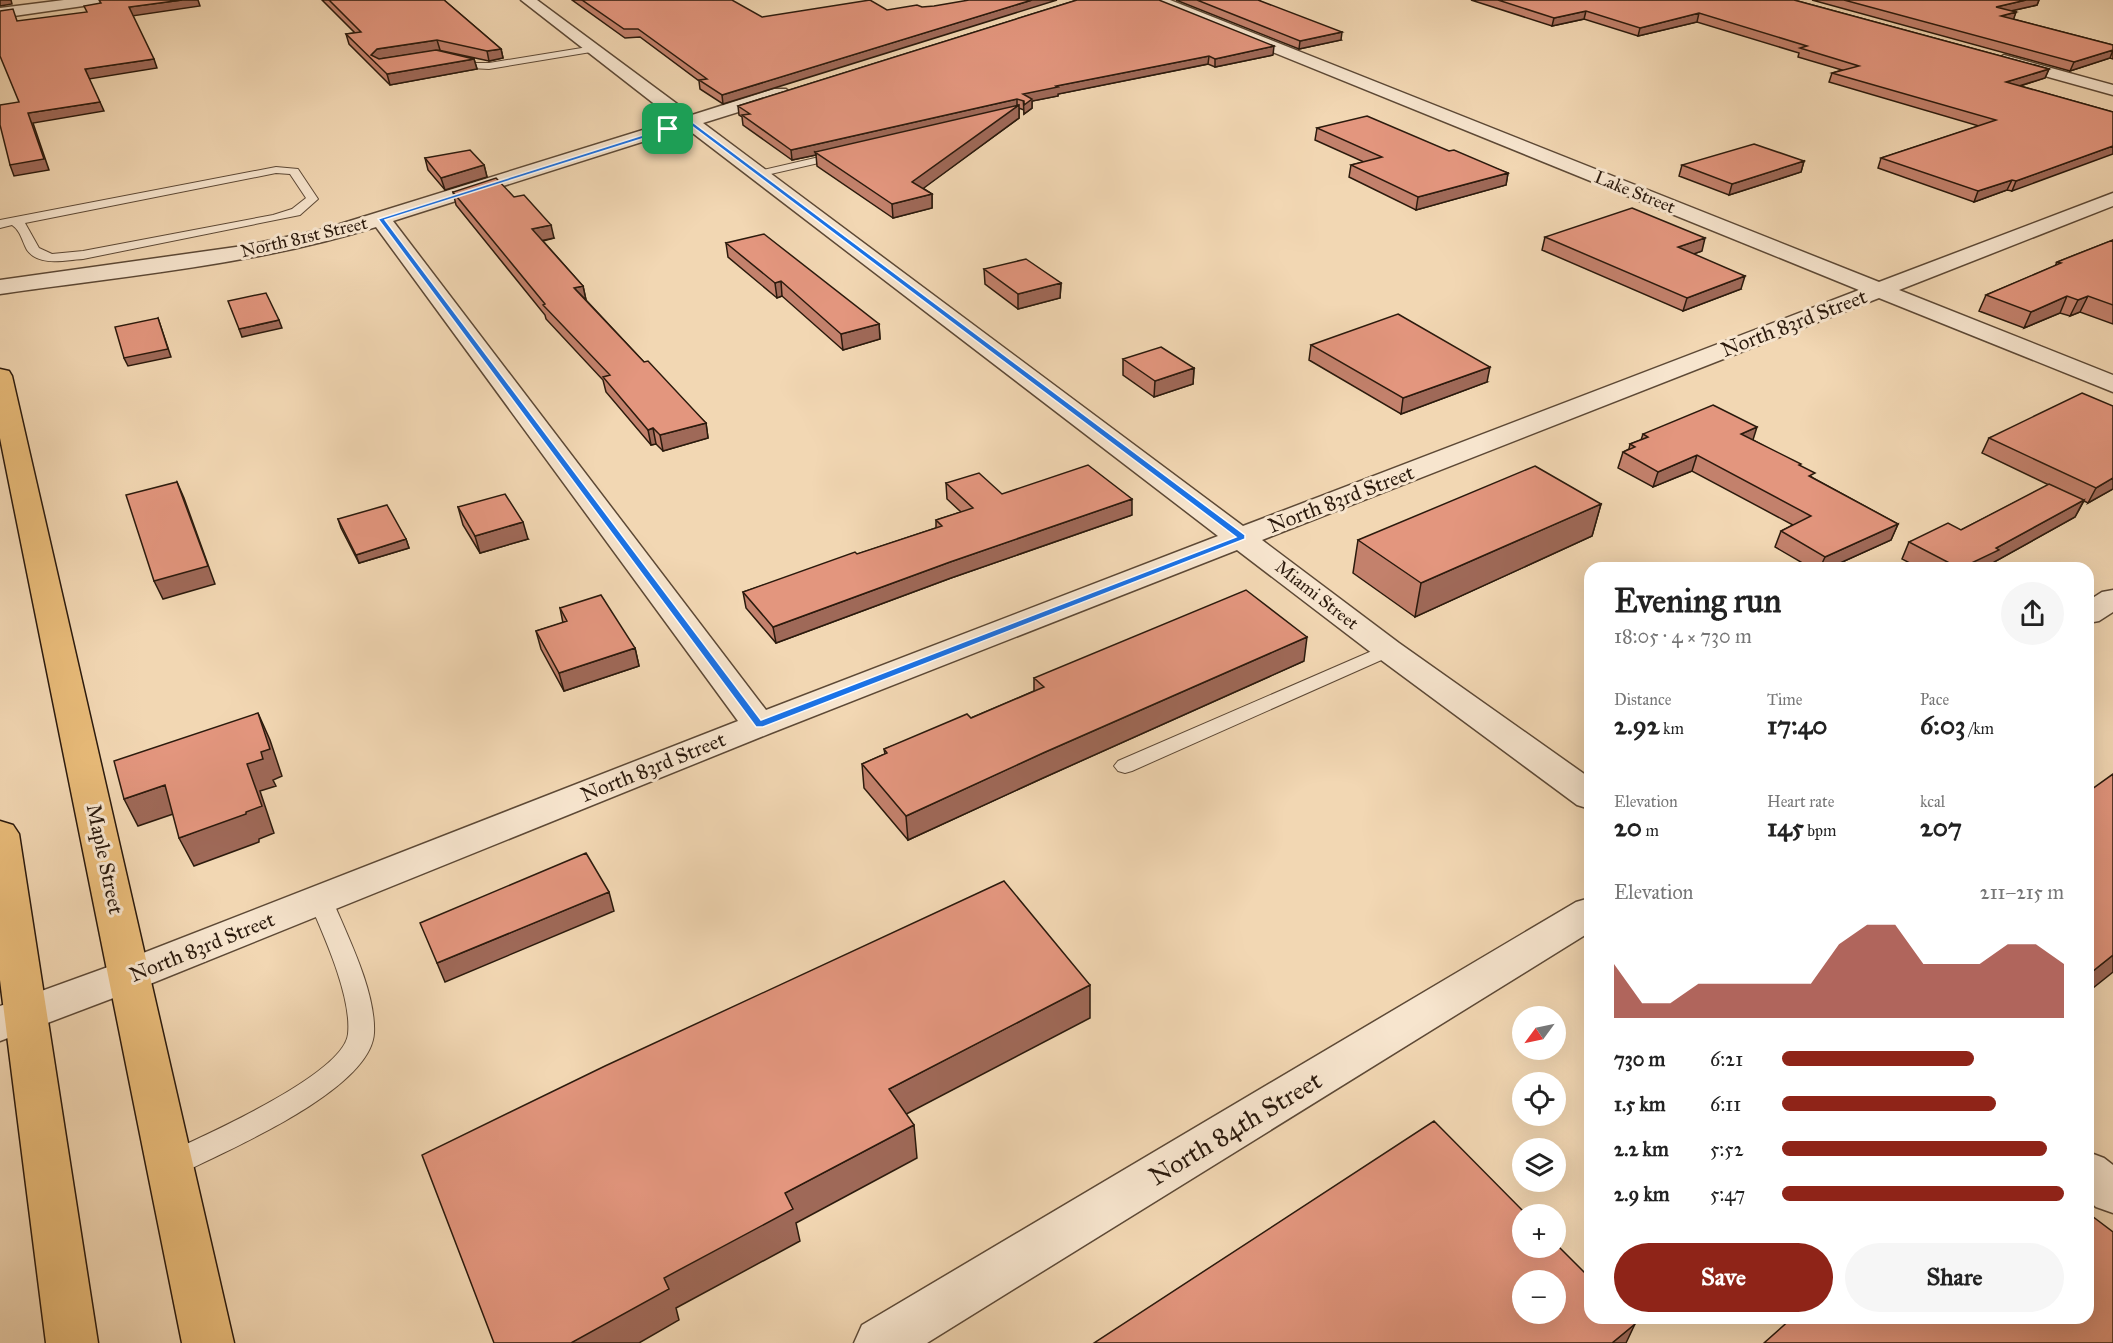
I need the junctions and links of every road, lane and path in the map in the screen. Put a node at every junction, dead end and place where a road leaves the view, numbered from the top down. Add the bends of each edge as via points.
1 (97, 0) edge
2 (528, 0) edge
3 (1157, 0) edge
4 (0, 14) edge
5 (594, 49) junction
6 (445, 55) edge
7 (1989, 56) edge
8 (795, 89) edge
9 (2113, 90) edge
10 (689, 122) junction
11 (849, 153) edge
12 (758, 174) junction
13 (2113, 199) edge
14 (381, 219) junction
15 (15, 222) junction
16 (0, 224) edge
17 (83, 255) junction
18 (77, 274) junction
19 (0, 287) edge
20 (1880, 290) junction
21 (0, 376) edge
22 (2113, 384) edge
23 (1242, 537) junction
24 (2113, 599) edge
25 (2094, 610) edge
26 (1388, 650) junction
27 (759, 725) junction
28 (1125, 766) dead end
29 (1584, 792) edge
30 (0, 834) edge
31 (320, 899) junction
32 (1584, 917) edge
33 (130, 975) junction
34 (13, 1019) edge
35 (170, 1165) junction
36 (2094, 1178) edge
37 (2113, 1192) edge
38 (901, 1338) edge
39 (72, 1343) edge
40 (208, 1343) edge

1 - 4 street
2 - 5 street, Miami Street
3 - 20 street, Lake Street
5 - 6 lane via 489,66 473,66
5 - 10 street, Miami Street
7 - 9 street
8 - 10 street, North 81st Street
10 - 12 street, Miami Street
10 - 14 street, North 81st Street
11 - 12 lane
12 - 23 street, Miami Street
13 - 20 street, North 83rd Street
14 - 18 street, North 81st Street via 282,245
14 - 27 street
15 - 16 lane
15 - 17 lane via 23,227 34,250 50,258
15 - 17 lane via 276,170 294,171 312,199 296,212 274,218
17 - 18 lane
18 - 19 street, North 81st Street
20 - 22 street, Lake Street
20 - 23 street, North 83rd Street
21 - 33 main road, Maple Street
23 - 26 street, Miami Street
23 - 27 street, North 83rd Street
24 - 25 street
26 - 28 lane
26 - 29 street, Miami Street
27 - 31 street, North 83rd Street
30 - 34 main road
31 - 33 street, North 83rd Street
31 - 35 lane via 344,956 361,1022 358,1046 336,1071 305,1094 242,1131
32 - 38 street, North 84th Street
33 - 34 street, North 83rd Street
33 - 35 main road, Maple Street
34 - 39 main road
35 - 40 main road, Maple Street
36 - 37 street

